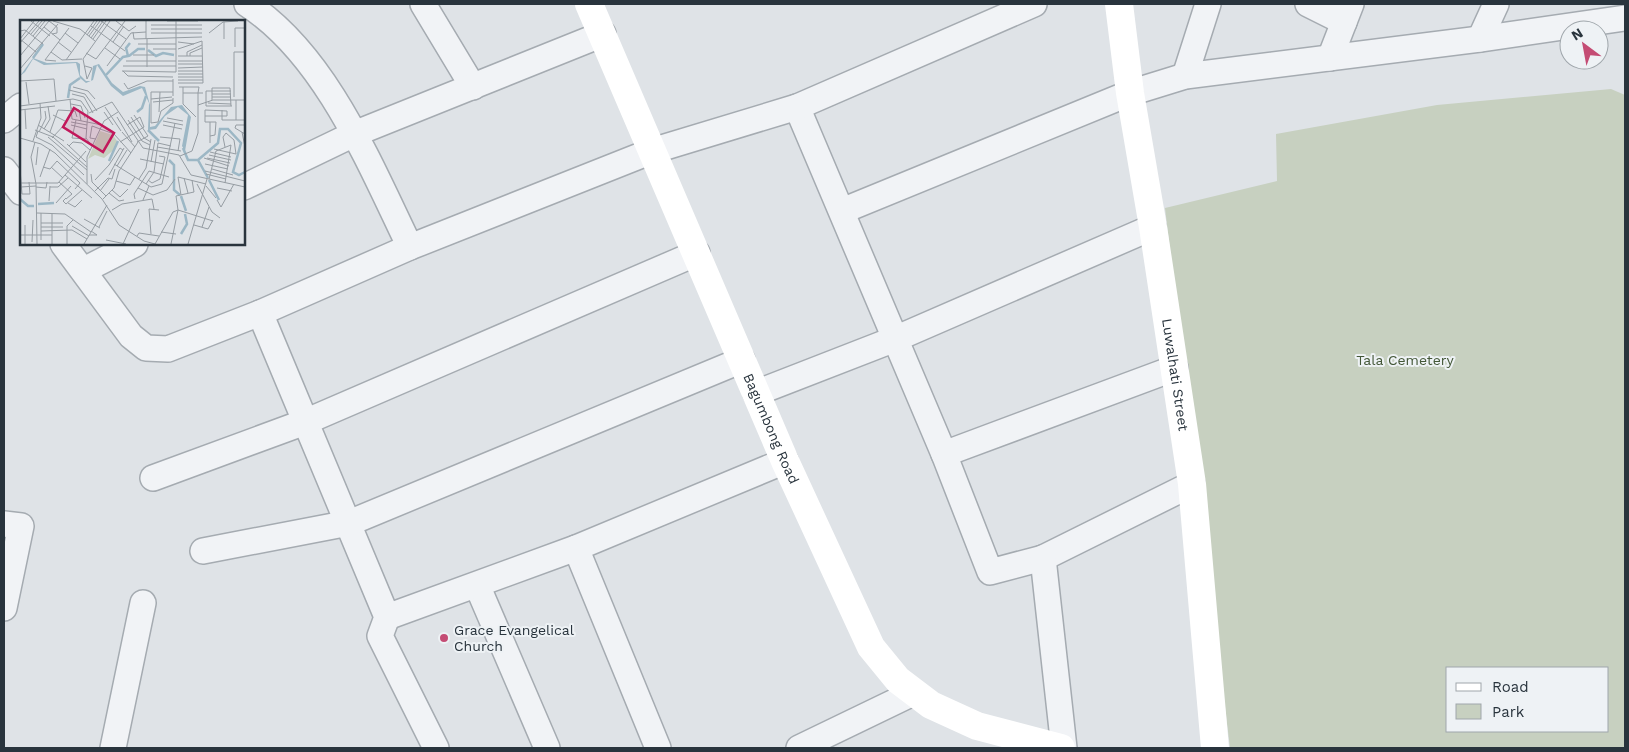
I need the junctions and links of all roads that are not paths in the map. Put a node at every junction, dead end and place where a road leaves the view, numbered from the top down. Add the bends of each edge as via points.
1 (247, 4) edge
2 (423, 4) edge
3 (589, 4) edge
4 (1034, 4) edge
5 (1119, 4) edge
6 (1208, 4) edge
7 (1308, 4) edge
8 (1496, 4) edge
9 (1348, 13) edge
10 (1625, 18) edge
11 (603, 34) junction
12 (1480, 39) junction
13 (1330, 58) junction
14 (1184, 76) junction
15 (472, 87) junction
16 (1130, 93) junction
17 (20, 107) edge
18 (797, 107) junction
19 (4, 120) edge
20 (354, 134) junction
21 (652, 151) junction
22 (4, 170) edge
23 (245, 187) edge
24 (20, 191) edge
25 (842, 211) junction
26 (1153, 227) junction
27 (64, 245) edge
28 (133, 245) edge
29 (410, 247) junction
30 (697, 253) junction
31 (84, 270) junction
32 (260, 313) junction
33 (895, 339) junction
34 (742, 360) junction
35 (1175, 368) junction
36 (756, 393) junction
37 (306, 422) junction
38 (944, 454) junction
39 (785, 461) junction
40 (153, 478) dead end
41 (1192, 484) junction
42 (349, 523) junction
43 (4, 524) edge
44 (576, 548) junction
45 (203, 551) dead end
46 (1043, 558) junction
47 (477, 585) junction
48 (143, 603) dead end
49 (4, 608) edge
50 (387, 617) junction
51 (913, 693) junction
52 (1030, 744) edge
53 (113, 748) edge
54 (436, 748) edge
55 (547, 748) edge
56 (658, 748) edge
57 (799, 748) edge
58 (1062, 748) edge
59 (1216, 748) edge

1 - 20 street via 291,42 328,90
2 - 15 street
3 - 11 street, Bagumbong Road
4 - 18 street
5 - 16 street, Luwalhati Street
6 - 14 street
7 - 9 street
8 - 12 street
9 - 13 street
10 - 12 street
11 - 15 street
11 - 21 street, Bagumbong Road
12 - 13 street
13 - 14 street
14 - 16 street
15 - 20 street
16 - 25 street
16 - 26 street, Luwalhati Street
17 - 19 street
18 - 21 street
18 - 25 street
20 - 23 street
20 - 29 street
21 - 29 street
21 - 30 street, Bagumbong Road
22 - 24 street
25 - 33 street
26 - 33 street
26 - 35 street, Luwalhati Street
27 - 31 street
28 - 31 street
29 - 32 street
30 - 34 street, Bagumbong Road
30 - 37 street
31 - 32 street via 131,336 146,348 168,350
32 - 37 street
33 - 36 street
33 - 38 street
34 - 36 street, Bagumbong Road
34 - 42 street
35 - 38 street
35 - 41 street, Luwalhati Street
36 - 39 street, Bagumbong Road
37 - 40 street
37 - 42 street
38 - 46 street via 990,572
39 - 44 street
39 - 51 street, Bagumbong Road via 871,647
41 - 46 street
41 - 59 street, Luwalhati Street
42 - 45 street
42 - 50 street
43 - 49 street via 21,526
44 - 47 street
44 - 56 street
46 - 58 street
47 - 50 street
47 - 55 street
48 - 53 street
50 - 54 street via 380,636
51 - 52 street, Bagumbong Road via 977,726
51 - 57 street
52 - 58 street, Bagumbong Road

